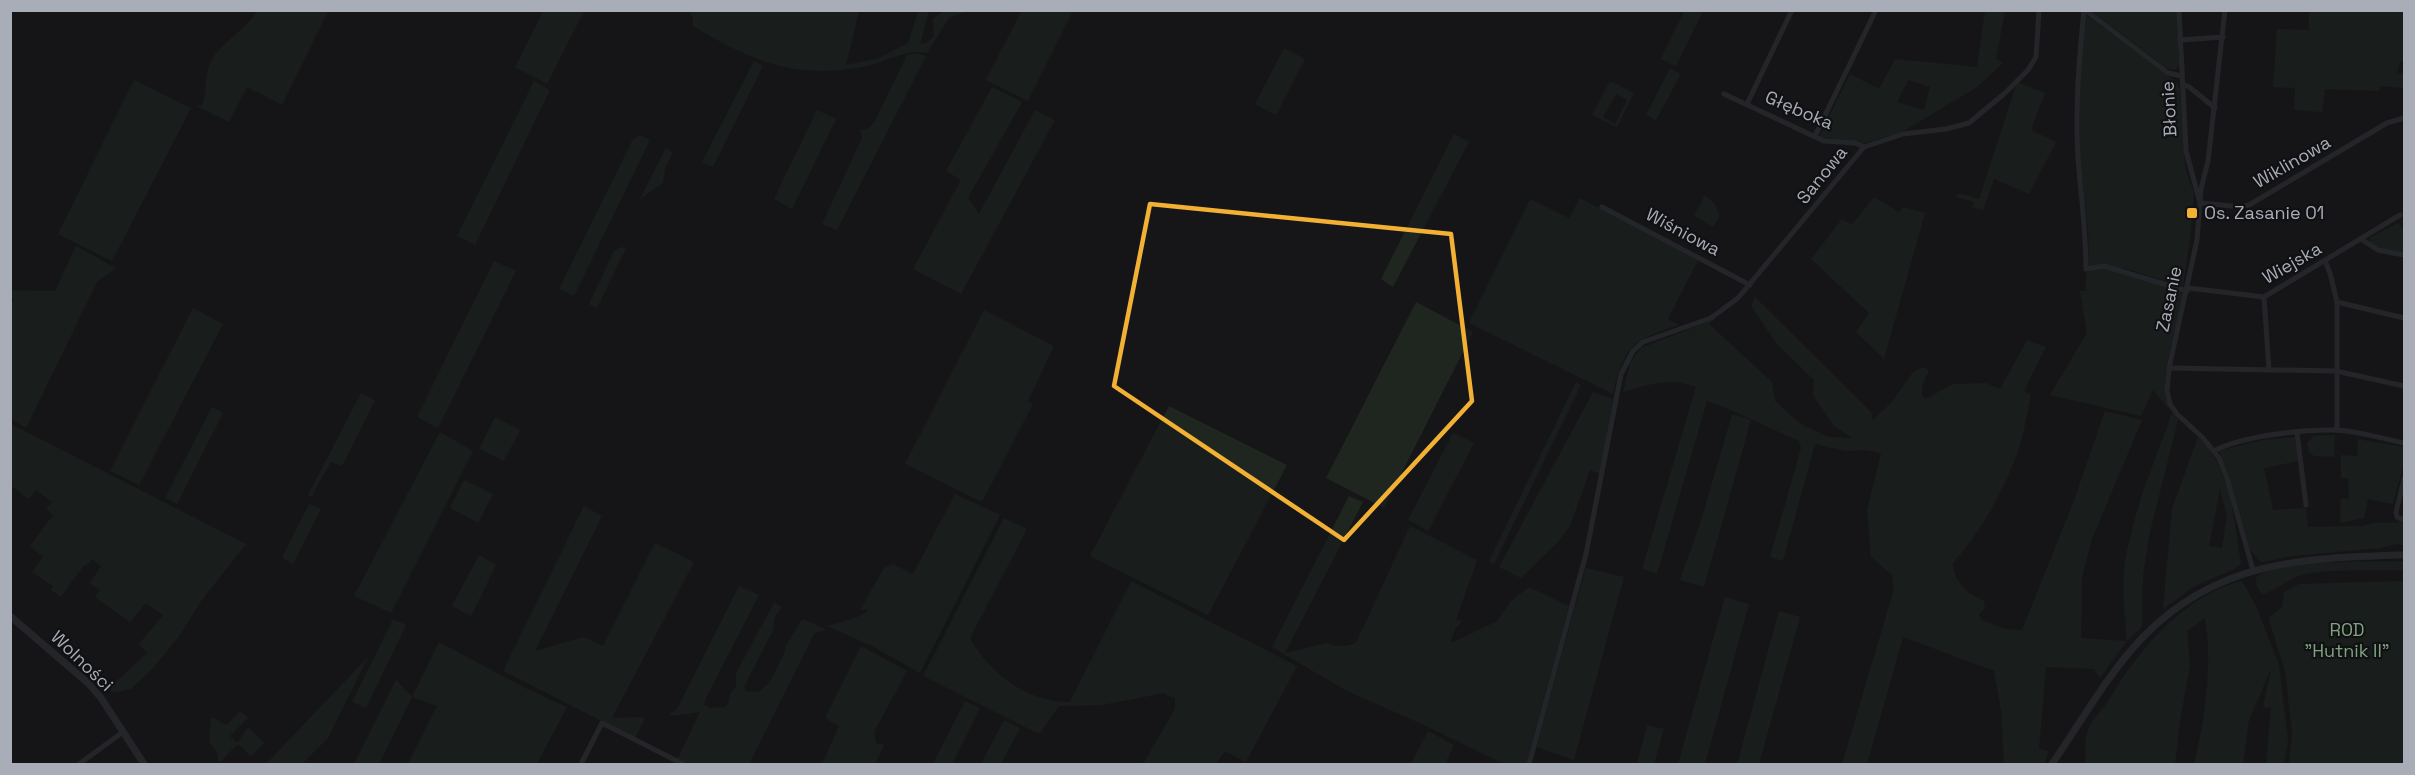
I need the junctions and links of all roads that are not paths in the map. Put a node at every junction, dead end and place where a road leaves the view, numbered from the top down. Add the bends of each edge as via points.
1 (1792, 10) edge
2 (1876, 10) edge
3 (2039, 10) edge
4 (2085, 10) edge
5 (2179, 10) edge
6 (2224, 10) edge
7 (2223, 37) junction
8 (2180, 40) junction
9 (2182, 76) junction
10 (2182, 85) junction
11 (1724, 94) dead end
12 (1747, 104) junction
13 (2215, 108) junction
14 (2404, 118) edge
15 (1815, 136) junction
16 (1864, 147) junction
17 (2201, 203) junction
18 (1602, 207) dead end
19 (2400, 215) dead end
20 (2361, 239) junction
21 (2404, 255) edge
22 (2325, 261) junction
23 (1750, 285) junction
24 (2187, 290) junction
25 (2264, 297) junction
26 (2337, 302) junction
27 (2404, 318) edge
28 (2169, 368) junction
29 (2269, 370) junction
30 (2336, 371) junction
31 (2404, 386) edge
32 (2337, 430) junction
33 (2297, 433) junction
34 (2404, 443) edge
35 (2214, 451) junction
36 (2404, 478) edge
37 (2306, 506) dead end
38 (2403, 520) edge
39 (2404, 555) edge
40 (2253, 570) junction
41 (10, 616) edge
42 (123, 732) junction
43 (80, 765) edge
44 (144, 765) edge
45 (581, 765) edge
46 (683, 765) edge
47 (1528, 765) edge
48 (2052, 765) edge

1 - 12 street
2 - 15 street
3 - 16 street, Sanowa via 2033,64 1976,117 1959,126 1903,134
4 - 9 street via 2168,73
4 - 24 street, Wiejska via 2077,80 2086,269 2104,266
5 - 8 street, Błonie
6 - 7 street, Zasanie
7 - 8 street
7 - 13 street, Zasanie
8 - 9 street, Błonie
9 - 10 street, Błonie
10 - 13 street
10 - 17 street, Błonie via 2188,164
11 - 12 street, Głęboka
12 - 15 street, Głęboka
13 - 17 street, Zasanie
14 - 17 street, Wiklinowa via 2393,120 2249,205
15 - 16 street, Głęboka
16 - 23 street, Sanowa
17 - 24 street, Zasanie
18 - 23 street, Wiśniowa
19 - 20 street, Wiejska
20 - 21 street via 2378,250
20 - 22 street, Wiejska
22 - 25 street, Wiejska
22 - 26 street
23 - 47 street, Sanowa via 1721,312 1651,338 1637,346 1628,358 1621,374 1586,554
24 - 25 street, Wiejska
24 - 28 street, Zasanie
25 - 29 street
26 - 27 street
26 - 30 street
28 - 29 street
28 - 35 street, Zasanie via 2167,391 2173,409
29 - 30 street
30 - 31 street
30 - 32 street
32 - 33 street
32 - 34 street
33 - 35 street via 2244,441
33 - 37 street
35 - 40 street, Zasanie via 2227,478
36 - 38 street via 2396,508 2397,517
39 - 40 street via 2306,560
40 - 48 street via 2197,595 2152,629 2123,661
41 - 42 street, Wolności via 88,683
42 - 43 street
42 - 44 street, Wolności
45 - 46 street via 602,723

